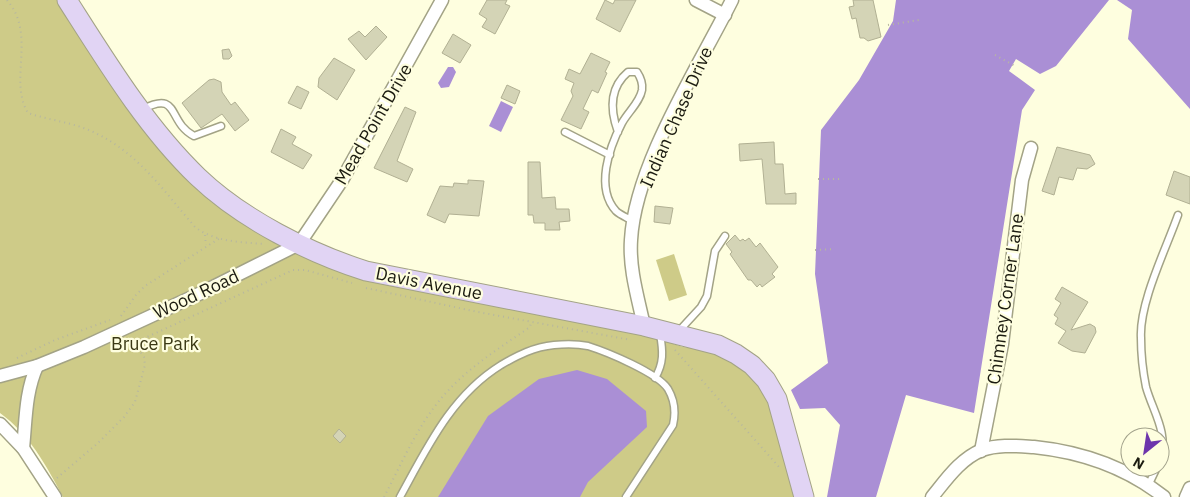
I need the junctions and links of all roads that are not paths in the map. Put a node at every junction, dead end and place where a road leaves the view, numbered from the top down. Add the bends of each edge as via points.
1 (67, 0) edge
2 (442, 0) edge
3 (696, 0) edge
4 (732, 0) edge
5 (724, 15) junction
6 (142, 110) junction
7 (221, 126) dead end
8 (565, 132) dead end
9 (618, 132) junction
10 (1031, 148) dead end
11 (610, 155) junction
12 (1178, 215) dead end
13 (633, 221) junction
14 (725, 236) dead end
15 (299, 244) junction
16 (655, 335) junction
17 (37, 366) junction
18 (0, 376) edge
19 (655, 378) junction
20 (0, 424) edge
21 (1162, 427) edge
22 (23, 448) junction
23 (981, 451) junction
24 (1152, 477) edge
25 (1148, 486) junction
26 (1190, 488) edge
27 (55, 497) edge
28 (400, 497) edge
29 (626, 497) edge
30 (804, 497) edge
31 (932, 497) edge
32 (1164, 497) edge
33 (1186, 497) edge

1 - 6 main road, Davis Avenue
2 - 15 street, Mead Point Drive via 342,180
3 - 5 street
4 - 5 street, Indian Chase Drive
5 - 13 street, Indian Chase Drive via 653,158
6 - 7 lane via 156,102 164,102 170,106 179,125 194,136
6 - 15 main road, Davis Avenue via 165,141 199,177 224,198
8 - 11 lane
9 - 9 lane via 642,92 642,81 637,72 628,72 621,77 614,94 611,109
9 - 11 lane
10 - 23 street, Chimney Corner Lane via 1022,180 1002,344
11 - 13 lane via 605,183 607,197 617,212
12 - 21 lane via 1141,324 1146,384
13 - 16 street, Indian Chase Drive via 631,256
14 - 16 lane via 714,252 707,296 701,307
15 - 16 main road, Davis Avenue via 333,261 366,271
15 - 17 street, Wood Road via 202,293
16 - 19 lane via 662,367
16 - 30 main road, Davis Avenue via 718,346 752,365 766,380 777,399
17 - 18 street, Wood Road
17 - 22 street via 25,407
19 - 28 lane via 631,363 587,346 534,348 477,383 460,400 430,441
19 - 29 lane via 667,387 676,414 667,435
20 - 22 street
22 - 27 street
23 - 25 street via 1004,446 1073,452 1099,460
23 - 31 street via 952,473
24 - 25 lane
25 - 32 street
26 - 33 street

